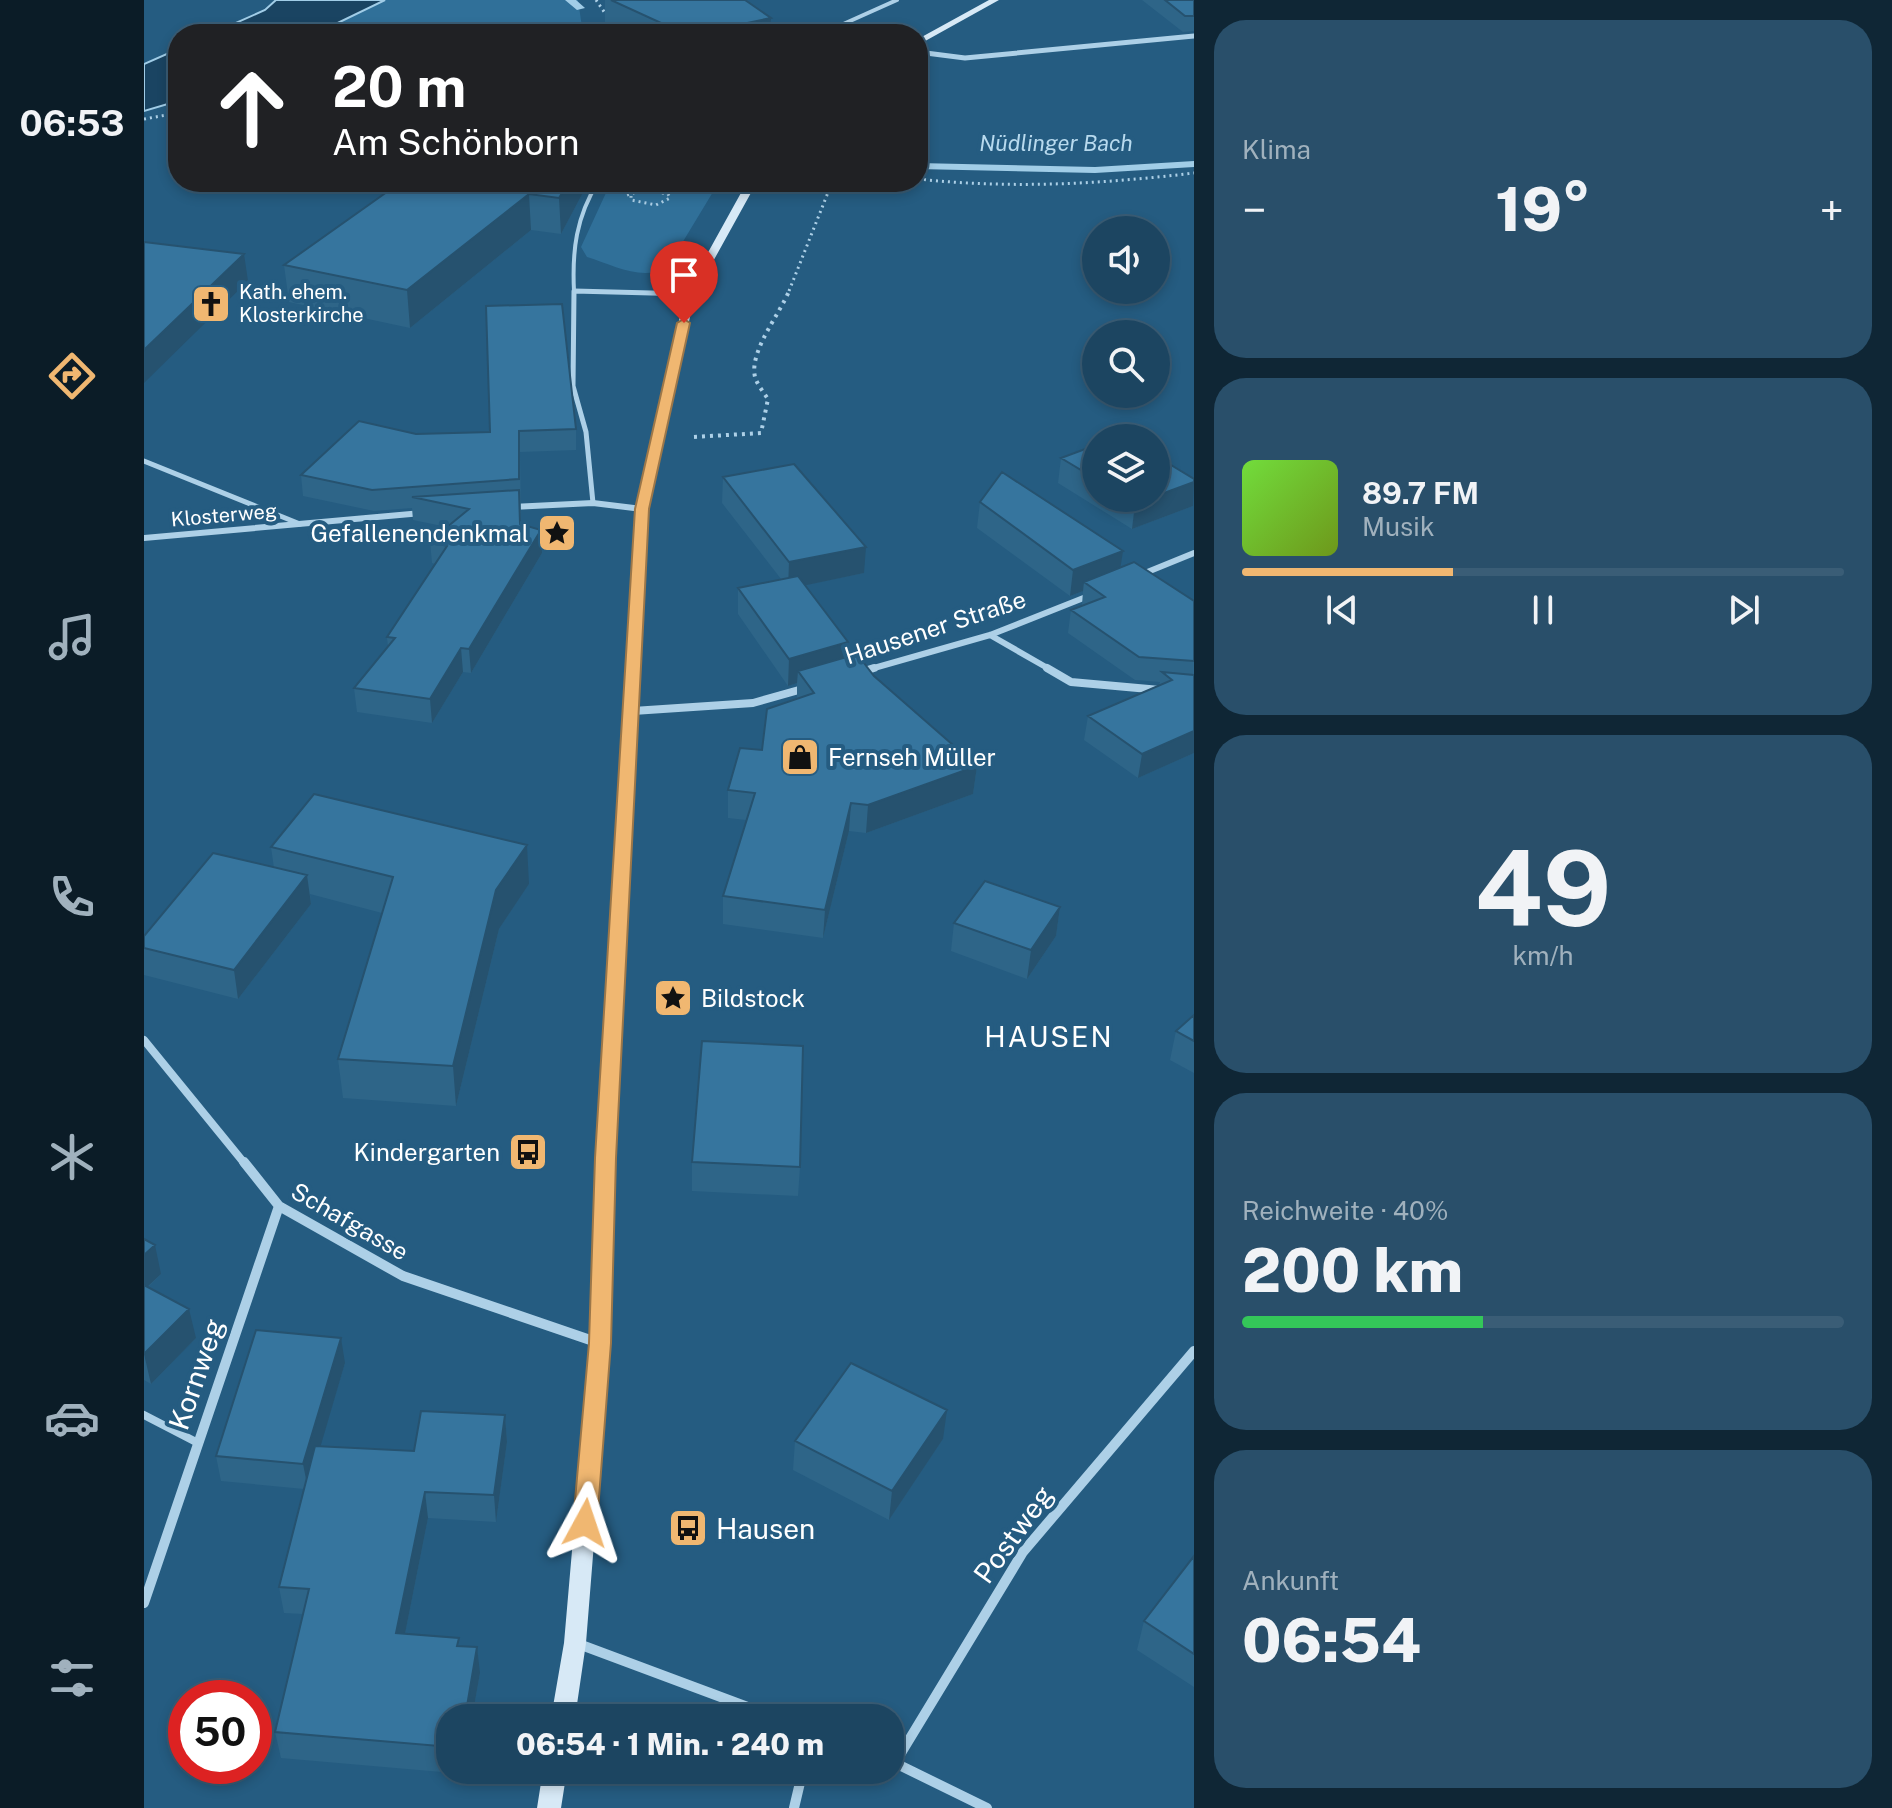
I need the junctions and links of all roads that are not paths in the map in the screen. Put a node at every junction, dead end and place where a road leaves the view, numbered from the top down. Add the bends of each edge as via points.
1 (897, 0) edge
2 (995, 0) edge
3 (843, 24) edge
4 (1194, 36) edge
5 (928, 37) edge
6 (928, 53) edge
7 (593, 192) edge
8 (746, 192) edge
9 (574, 291) junction
10 (690, 294) junction
11 (144, 461) edge
12 (593, 503) junction
13 (502, 508) edge
14 (642, 509) junction
15 (426, 513) edge
16 (301, 524) junction
17 (144, 538) edge
18 (1194, 553) edge
19 (1136, 577) edge
20 (1106, 588) edge
21 (990, 635) junction
22 (857, 673) edge
23 (812, 686) edge
24 (1163, 690) edge
25 (633, 711) junction
26 (144, 1040) edge
27 (279, 1206) junction
28 (600, 1343) junction
29 (1194, 1351) edge
30 (144, 1415) edge
31 (198, 1443) junction
32 (144, 1603) edge
33 (575, 1643) junction
34 (565, 1704) edge
35 (739, 1704) edge
36 (904, 1744) edge
37 (904, 1767) edge
38 (553, 1784) edge
39 (800, 1784) edge
40 (549, 1808) edge
41 (794, 1808) edge
42 (987, 1808) edge

1 - 3 lane
2 - 5 main road
4 - 6 street via 965,58
7 - 9 lane via 576,223 571,247
8 - 10 main road
9 - 10 lane
9 - 12 lane via 573,386 586,432
10 - 14 main road
11 - 16 lane
12 - 13 street
12 - 14 street
14 - 25 main road
15 - 16 street, Klosterweg
16 - 17 street, Klosterweg
18 - 19 street
20 - 21 street, Hausener Straße
21 - 22 street, Hausener Straße
21 - 24 street via 1071,682
23 - 25 street via 753,703
25 - 28 main road
26 - 27 street, Schafgasse
27 - 28 street, Schafgasse via 403,1276
27 - 31 street, Kornweg
28 - 33 main road
29 - 36 street, Postweg via 1023,1552
30 - 31 lane
31 - 32 street, Kornweg
33 - 34 main road
33 - 35 street
37 - 42 street
38 - 40 main road
39 - 41 street

